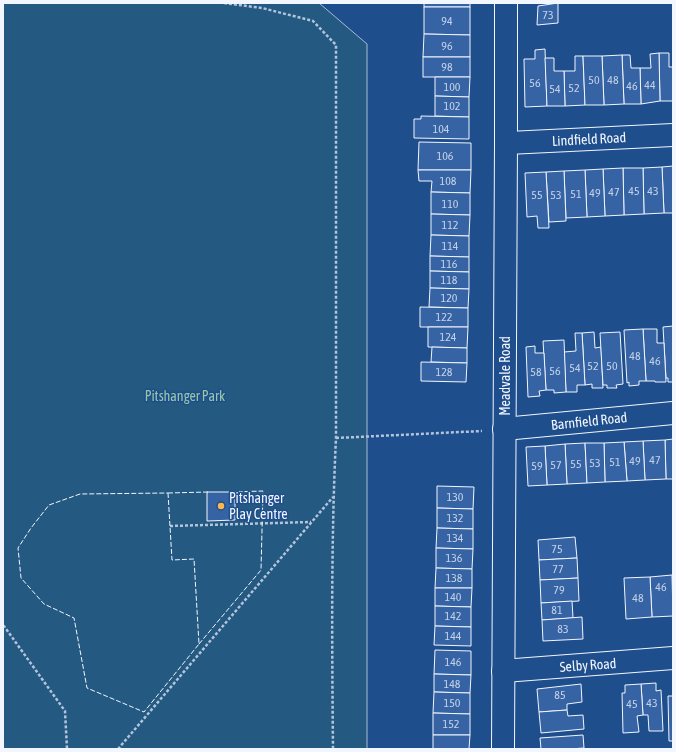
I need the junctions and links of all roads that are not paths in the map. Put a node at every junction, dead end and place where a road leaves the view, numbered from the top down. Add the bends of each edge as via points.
1 (506, 3) edge
2 (673, 135) edge
3 (506, 143) junction
4 (673, 413) edge
5 (504, 429) junction
6 (673, 658) edge
7 (503, 671) junction
8 (503, 749) edge

1 - 3 street, Meadvale Road
2 - 3 street, Lindfield Road
3 - 5 street, Meadvale Road
4 - 5 street, Barnfield Road
5 - 7 street, Meadvale Road
6 - 7 street, Selby Road
7 - 8 street, Meadvale Road

